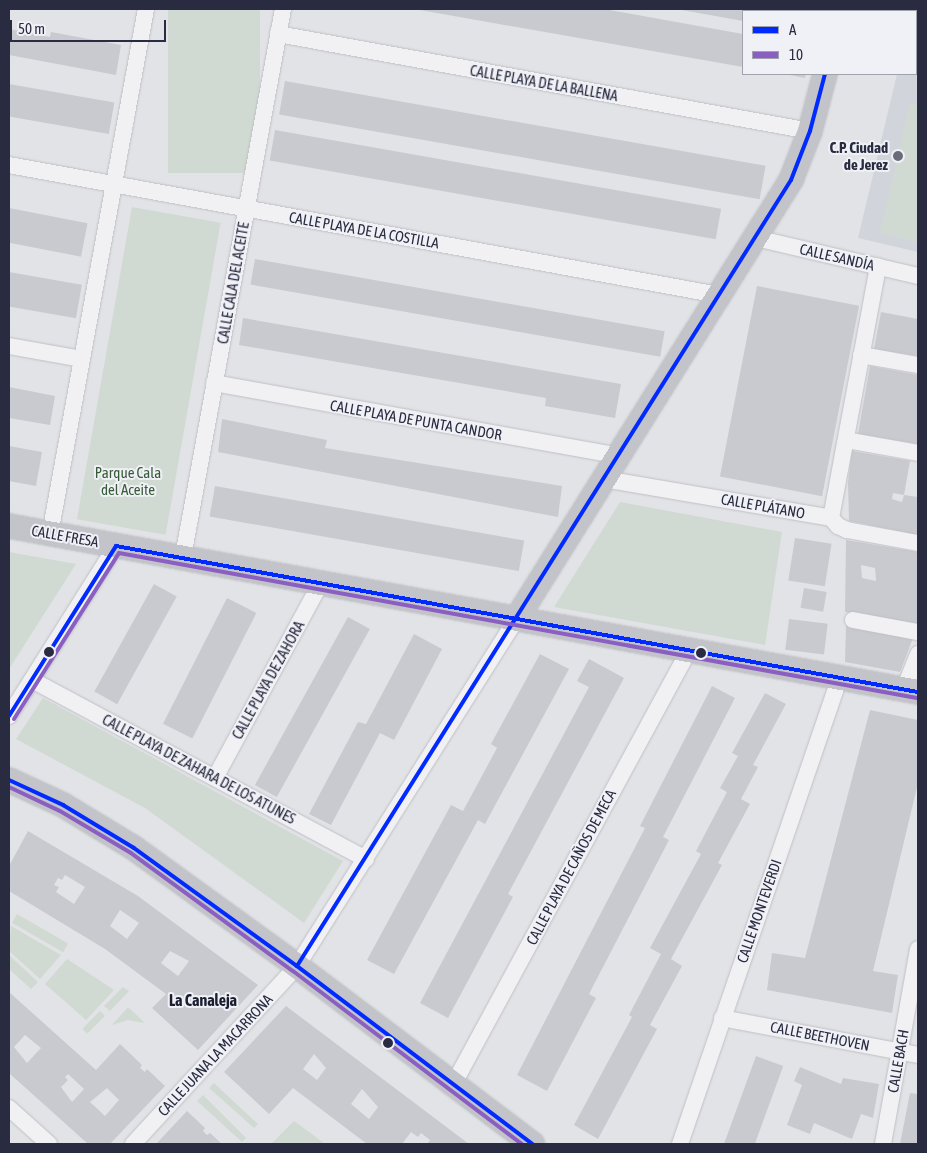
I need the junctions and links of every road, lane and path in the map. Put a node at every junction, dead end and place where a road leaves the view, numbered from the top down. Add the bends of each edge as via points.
1 (145, 9) edge
2 (282, 9) edge
3 (278, 34) junction
4 (826, 75) edge
5 (810, 131) junction
6 (9, 165) edge
7 (114, 184) junction
8 (246, 208) junction
9 (756, 238) junction
10 (878, 266) junction
11 (918, 276) edge
12 (719, 295) junction
13 (9, 346) edge
14 (861, 355) junction
15 (82, 359) junction
16 (918, 365) edge
17 (214, 383) junction
18 (846, 440) junction
19 (918, 454) edge
20 (618, 456) junction
21 (604, 479) junction
22 (831, 518) junction
23 (9, 526) edge
24 (50, 534) junction
25 (918, 543) edge
26 (116, 546) junction
27 (183, 557) junction
28 (321, 583) junction
29 (517, 618) junction
30 (853, 620) dead end
31 (918, 632) edge
32 (689, 650) junction
33 (918, 654) edge
34 (840, 678) junction
35 (32, 680) junction
36 (911, 691) edge
37 (9, 716) edge
38 (216, 776) junction
39 (9, 780) edge
40 (366, 859) junction
41 (918, 949) edge
42 (297, 966) junction
43 (722, 1018) junction
44 (900, 1051) junction
45 (918, 1055) edge
46 (453, 1085) junction
47 (9, 1108) edge
48 (50, 1144) edge
49 (133, 1144) edge
50 (532, 1144) edge
51 (680, 1144) edge
52 (883, 1144) edge

1 - 7 street
2 - 3 street, CALLE CALA DEL ACEITE
3 - 5 street, CALLE PLAYA DE LA BALLENA
3 - 8 street, CALLE CALA DEL ACEITE
4 - 5 street
5 - 9 street via 790,180
6 - 7 street, CALLE PLAYA DE LA COSTILLA
7 - 8 street, CALLE PLAYA DE LA COSTILLA
7 - 15 street
8 - 12 street, CALLE PLAYA DE LA COSTILLA
8 - 17 street, CALLE CALA DEL ACEITE
9 - 10 street, CALLE SANDÍA
9 - 12 street
10 - 11 street, CALLE SANDÍA
10 - 14 street
12 - 20 street
13 - 15 street
14 - 16 street
14 - 18 street
15 - 24 street
17 - 20 street, CALLE PLAYA DE PUNTA CANDOR
17 - 27 street, CALLE CALA DEL ACEITE
18 - 19 street
18 - 22 street
20 - 21 street
21 - 22 street, CALLE PLÁTANO
21 - 29 street
22 - 25 street, CALLE PLÁTANO via 847,530
23 - 24 street, CALLE FRESA
24 - 26 street, CALLE FRESA
26 - 27 street, CALLE FRESA
26 - 35 street
27 - 28 street, CALLE FRESA
28 - 29 street, CALLE FRESA
28 - 38 street, CALLE PLAYA DE ZAHORA
29 - 32 street, CALLE FRESA
29 - 40 street, CALLE JUANA LA MACARRONA
30 - 31 street
32 - 34 street, CALLE FRESA
32 - 46 street, CALLE PLAYA DE CAÑOS DE MECA
33 - 36 street
34 - 36 street, CALLE FRESA
34 - 43 street, CALLE MONTEVERDI
35 - 37 street
35 - 38 street, CALLE PLAYA DE ZAHARA DE LOS ATUNES
38 - 40 street, CALLE PLAYA DE ZAHARA DE LOS ATUNES
39 - 42 street via 63,805 134,848
40 - 42 street, CALLE JUANA LA MACARRONA
41 - 44 street, CALLE BACH
42 - 46 street
42 - 49 street, CALLE JUANA LA MACARRONA
43 - 44 street, CALLE BEETHOVEN
43 - 51 street, CALLE MONTEVERDI
44 - 45 street, CALLE BEETHOVEN
44 - 52 street, CALLE BACH
46 - 50 street
47 - 48 street

